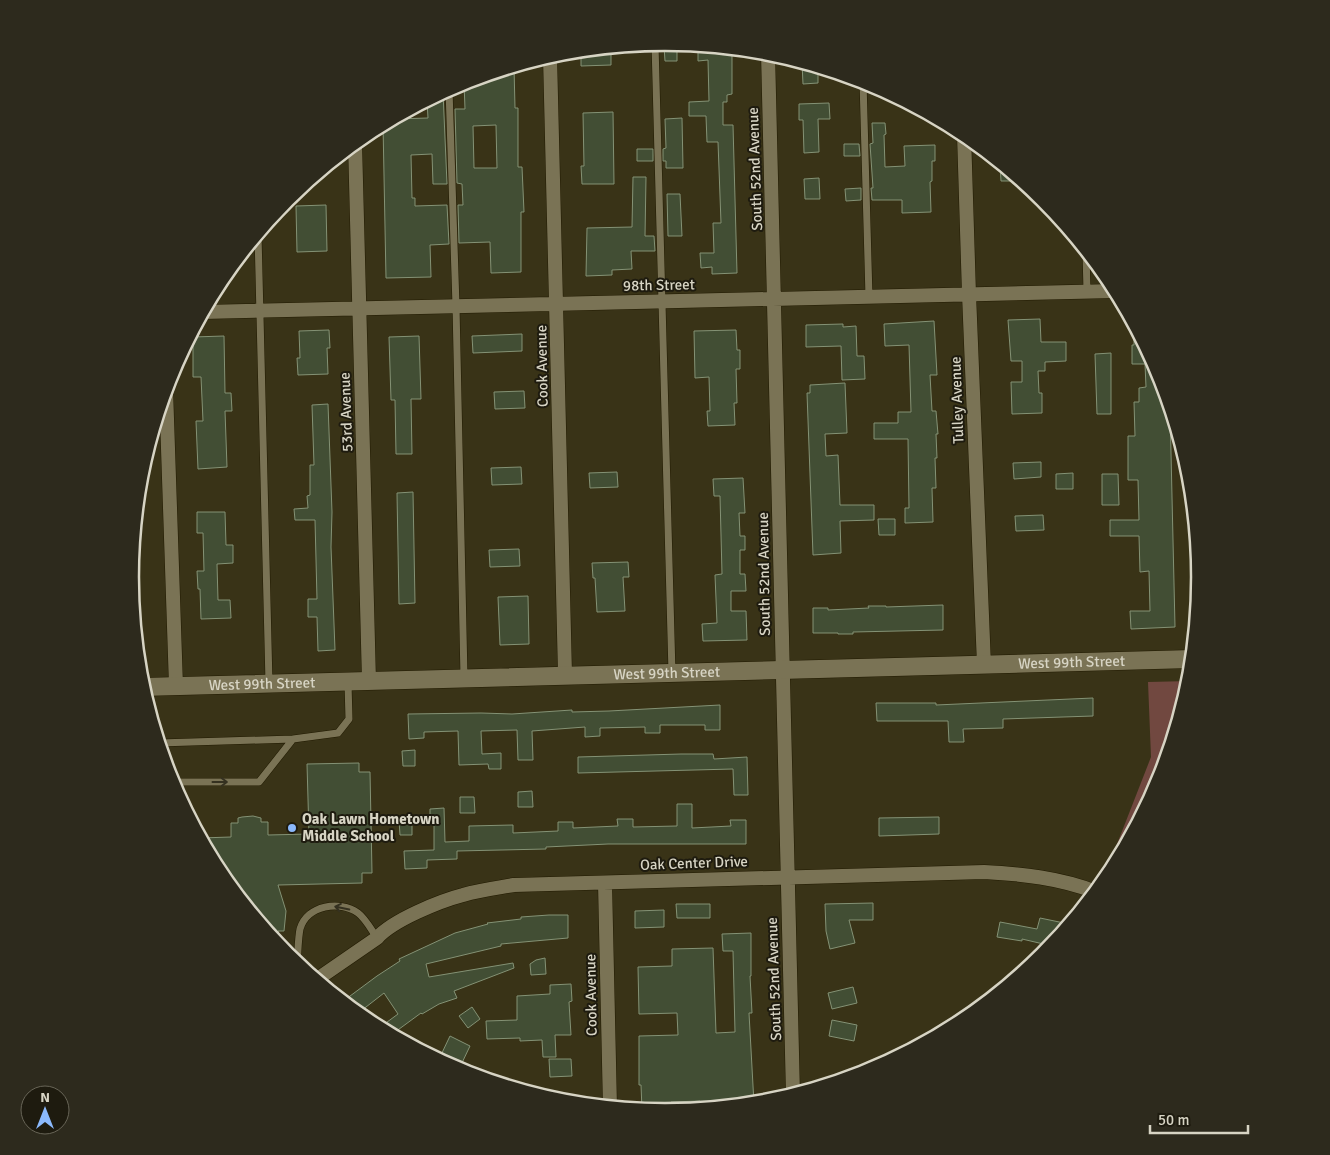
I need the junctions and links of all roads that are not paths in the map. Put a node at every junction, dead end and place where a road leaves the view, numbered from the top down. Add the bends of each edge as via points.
1 (655, 51) edge
2 (768, 61) edge
3 (550, 64) edge
4 (863, 90) edge
5 (449, 98) edge
6 (964, 145) edge
7 (355, 153) edge
8 (258, 244) edge
9 (1086, 262) edge
10 (1107, 291) edge
11 (1087, 292) junction
12 (969, 294) junction
13 (869, 297) junction
14 (775, 299) junction
15 (662, 301) junction
16 (557, 304) junction
17 (456, 306) junction
18 (359, 308) junction
19 (260, 311) junction
20 (210, 312) edge
21 (167, 409) edge
22 (1185, 659) edge
23 (984, 665) junction
24 (782, 670) junction
25 (672, 673) junction
26 (565, 674) junction
27 (464, 678) junction
28 (369, 681) junction
29 (348, 682) junction
30 (269, 684) junction
31 (176, 686) junction
32 (151, 687) edge
33 (293, 739) junction
34 (166, 743) edge
35 (180, 782) edge
36 (787, 876) junction
37 (604, 883) junction
38 (1089, 890) edge
39 (377, 938) junction
40 (298, 954) edge
41 (322, 976) edge
42 (793, 1088) edge
43 (610, 1101) edge

1 - 15 lane
2 - 14 street, South 52nd Avenue
3 - 16 street, Cook Avenue
4 - 13 lane
5 - 17 lane
6 - 12 street, Tulley Avenue
7 - 18 street, 53rd Avenue
8 - 19 lane
9 - 11 lane
10 - 11 street, 98th Street
11 - 12 street, 98th Street
12 - 13 street, 98th Street
12 - 23 street, Tulley Avenue
13 - 14 street, 98th Street
14 - 15 street, 98th Street
14 - 24 street, South 52nd Avenue
15 - 16 street, 98th Street
15 - 25 lane
16 - 17 street, 98th Street
16 - 26 street, Cook Avenue
17 - 18 street, 98th Street
17 - 27 lane
18 - 19 street, 98th Street
18 - 28 street, 53rd Avenue
19 - 20 street, 98th Street
19 - 30 lane
21 - 31 street
22 - 23 street, West 99th Street
23 - 24 street, West 99th Street
24 - 25 street, West 99th Street
24 - 36 street, South 52nd Avenue
25 - 26 street, West 99th Street
26 - 27 street, West 99th Street
27 - 28 street, West 99th Street
28 - 29 street, West 99th Street
29 - 30 street, West 99th Street
29 - 33 lane via 349,719 338,733
30 - 31 street, West 99th Street
31 - 32 street, West 99th Street
33 - 34 lane
35 -> 33 lane via 259,782
36 - 37 street, Oak Center Drive
36 - 38 street, Oak Center Drive via 984,872 1020,874
36 - 42 street, South 52nd Avenue
37 - 39 street, Oak Center Drive via 514,885 463,895 406,918
37 - 43 street, Cook Avenue
39 -> 40 lane via 359,914 342,906 320,907 306,916 300,929
39 - 41 street, Oak Center Drive

